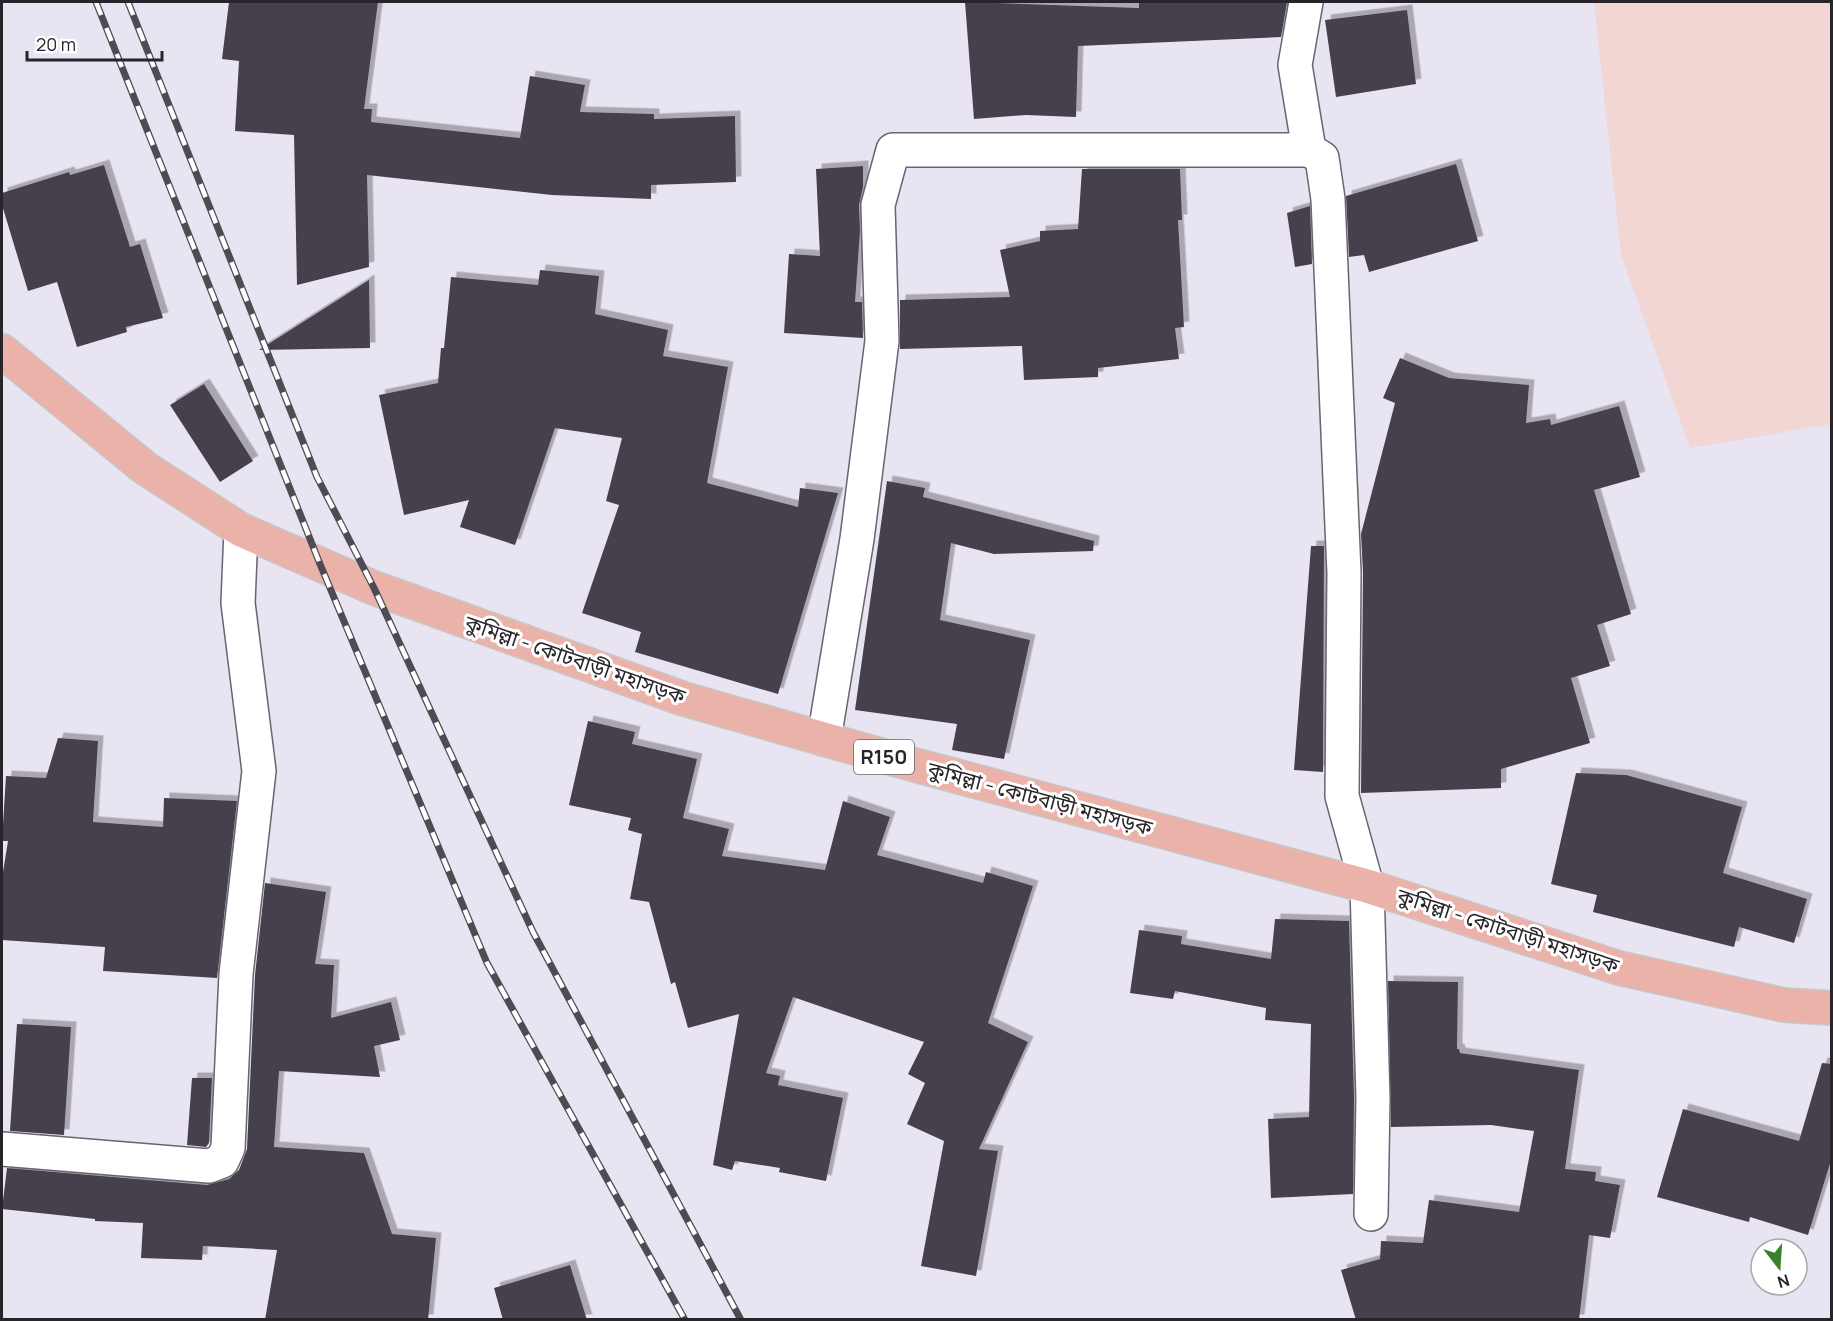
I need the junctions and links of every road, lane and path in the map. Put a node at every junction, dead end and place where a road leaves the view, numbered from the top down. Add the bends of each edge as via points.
1 (1306, 2) edge
2 (1309, 150) junction
3 (2, 351) edge
4 (241, 530) junction
5 (824, 739) junction
6 (1367, 886) junction
7 (1832, 1008) edge
8 (2, 1149) edge
9 (1371, 1215) dead end

1 - 2 street via 1295,65
2 - 5 street via 893,150 878,205 881,353 857,539
2 - 6 street via 1322,158 1328,199 1344,573 1342,796
3 - 4 main road, কুমিল্লা - কোটবাড়ী মহাসড়ক / R150 via 145,468
4 - 5 main road, কুমিল্লা - কোটবাড়ী মহাসড়ক / R150 via 385,592 684,699
4 - 8 street via 238,603 259,771 236,974 228,1148 222,1161 209,1166
5 - 6 main road, কুমিল্লা - কোটবাড়ী মহাসড়ক / R150
6 - 7 main road, কুমিল্লা - কোটবাড়ী মহাসড়ক / R150 via 1619,968 1784,1005
6 - 9 street via 1373,1098

